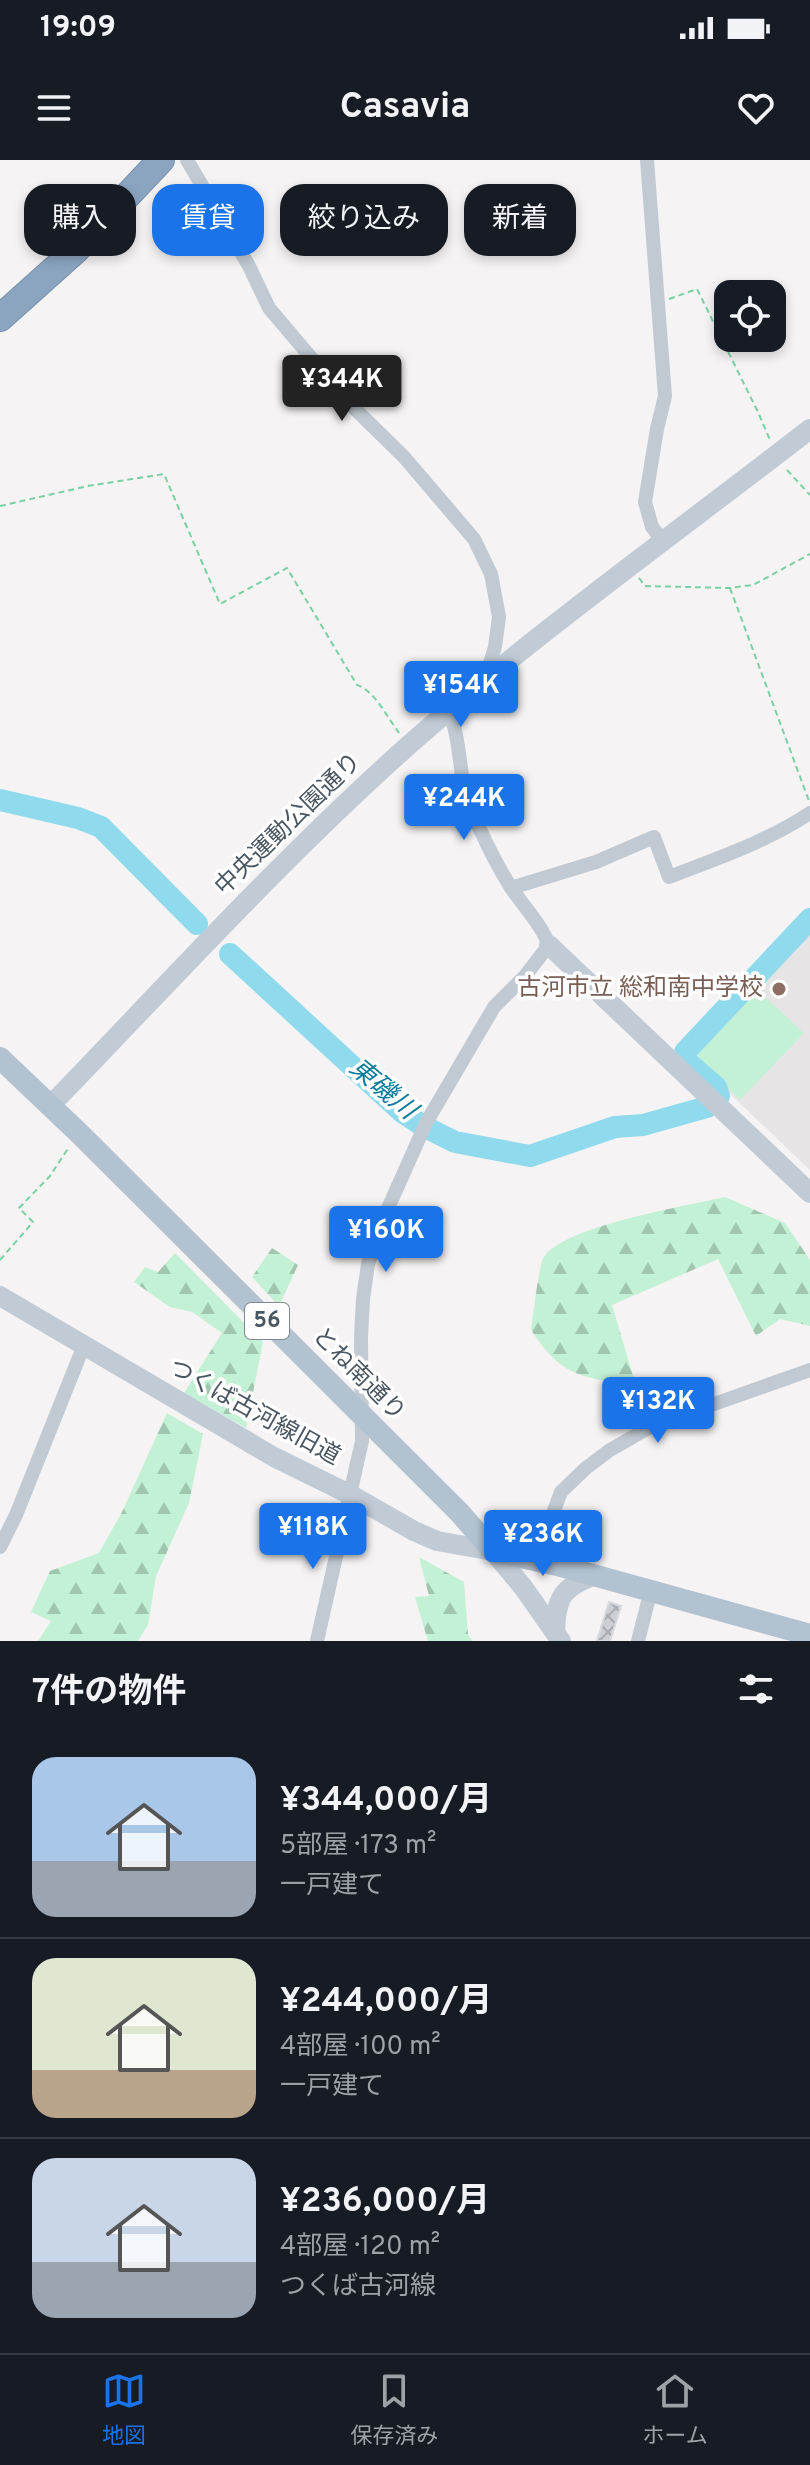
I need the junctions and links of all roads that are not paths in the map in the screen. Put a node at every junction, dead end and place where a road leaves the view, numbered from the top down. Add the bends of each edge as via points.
1 (161, 160) edge
2 (187, 160) edge
3 (647, 160) edge
4 (0, 318) edge
5 (810, 429) edge
6 (662, 540) junction
7 (484, 682) junction
8 (449, 711) junction
9 (810, 813) edge
10 (511, 888) junction
11 (549, 945) junction
12 (0, 1058) edge
13 (51, 1105) junction
14 (810, 1193) edge
15 (0, 1296) edge
16 (84, 1345) junction
17 (810, 1370) edge
18 (363, 1417) junction
19 (351, 1495) junction
20 (0, 1547) edge
21 (493, 1551) junction
22 (536, 1559) junction
23 (595, 1575) junction
24 (651, 1590) junction
25 (767, 1632) edge
26 (810, 1635) edge
27 (558, 1637) edge
28 (317, 1641) edge
29 (638, 1641) edge

1 - 4 highway via 77,249
2 - 7 street via 269,308 474,539 491,574 499,617
3 - 6 street via 665,396 645,502
5 - 6 street, 中央運動公園通り
6 - 7 street, 中央運動公園通り
7 - 8 street, 中央運動公園通り
8 - 10 street via 467,801
8 - 13 street, 中央運動公園通り via 269,879
9 - 10 street via 781,832 669,877 654,837 596,862
10 - 11 street
11 - 14 street
11 - 18 street via 494,1007 423,1128 381,1224 363,1299
12 - 13 main road, とね南通り / 56
13 - 18 main road, とね南通り / 56
15 - 16 street, つくば古河線旧道
16 - 19 street, つくば古河線旧道 via 274,1457
16 - 20 street
17 - 22 street via 652,1426 610,1450 561,1492
18 - 19 street
18 - 21 main road, とね南通り / 56
19 - 21 street, つくば古河線旧道 via 423,1536
19 - 28 street
21 - 22 main road
21 - 27 street, とね南通り
22 - 23 main road
23 - 24 main road
23 - 27 street via 563,1593 555,1619
24 - 25 main road
24 - 29 street
25 - 26 main road

